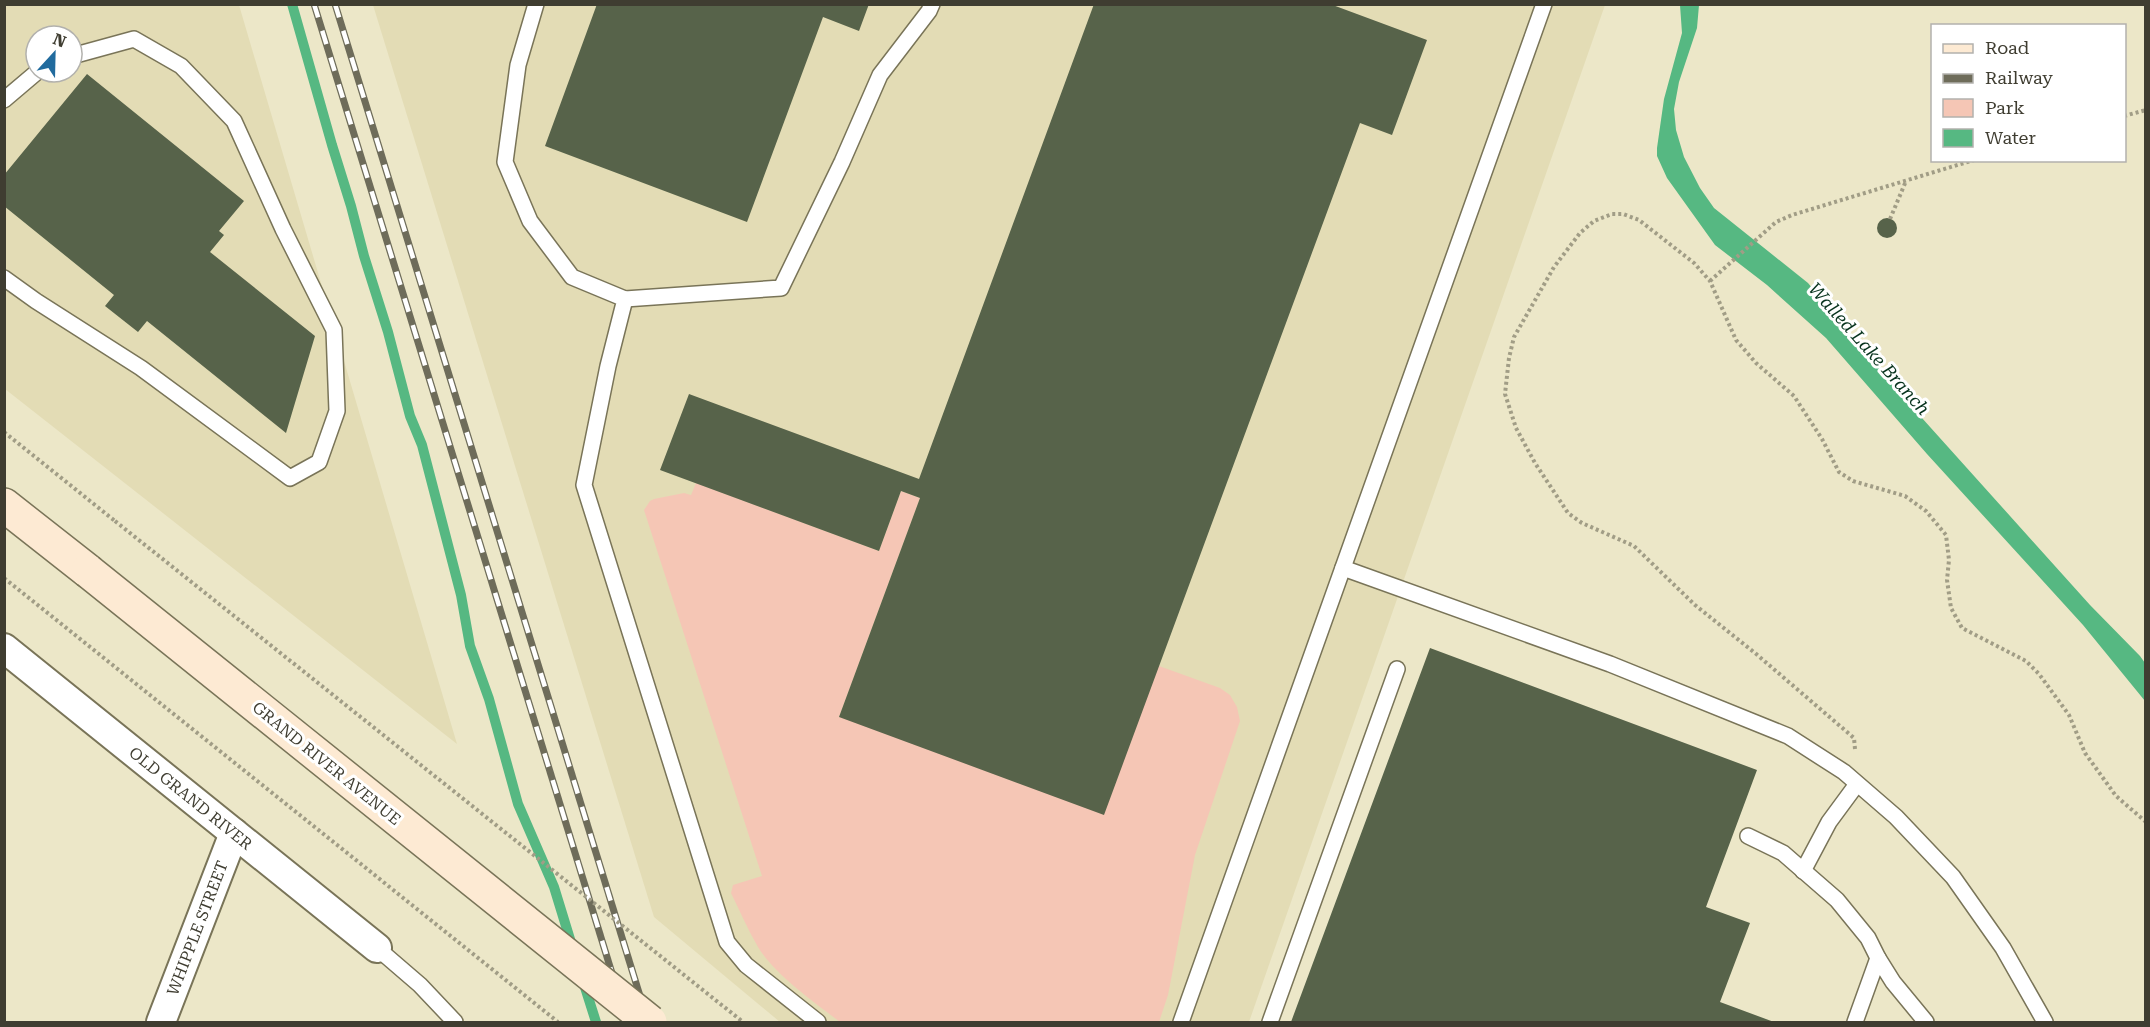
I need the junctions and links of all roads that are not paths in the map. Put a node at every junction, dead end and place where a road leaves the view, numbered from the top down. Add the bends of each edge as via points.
1 (536, 4) edge
2 (932, 4) edge
3 (1544, 4) edge
4 (84, 53) edge
5 (24, 82) edge
6 (4, 100) edge
7 (4, 278) edge
8 (625, 299) junction
9 (4, 505) edge
10 (1343, 568) junction
11 (4, 648) edge
12 (1397, 669) dead end
13 (1857, 784) junction
14 (234, 833) junction
15 (1748, 836) dead end
16 (1803, 871) junction
17 (377, 948) joint
18 (1878, 958) junction
19 (161, 1023) edge
20 (455, 1023) edge
21 (650, 1023) edge
22 (818, 1023) edge
23 (1181, 1023) edge
24 (1269, 1023) edge
25 (1855, 1023) edge
26 (1926, 1023) edge
27 (2045, 1023) edge

1 - 8 lane via 518,65 506,162 530,221 572,277
2 - 8 lane via 880,75 781,288
3 - 10 lane
4 - 7 lane via 134,39 181,66 234,121 334,330 337,411 319,462 290,478 141,368
5 - 6 lane
8 - 22 lane via 584,485 727,942 746,964
9 - 21 main road, GRAND RIVER AVENUE, bridge
10 - 13 lane via 1610,664 1788,736
10 - 23 lane
11 - 14 street, OLD GRAND RIVER
12 - 24 lane
13 - 16 lane via 1829,822
13 - 27 lane via 1896,817 1953,877 2003,948
14 - 17 street, OLD GRAND RIVER
14 - 19 street, WHIPPLE STREET
15 - 16 lane via 1783,853
16 - 18 lane via 1838,900 1868,938
17 - 20 lane via 420,985
18 - 25 lane
18 - 26 lane

